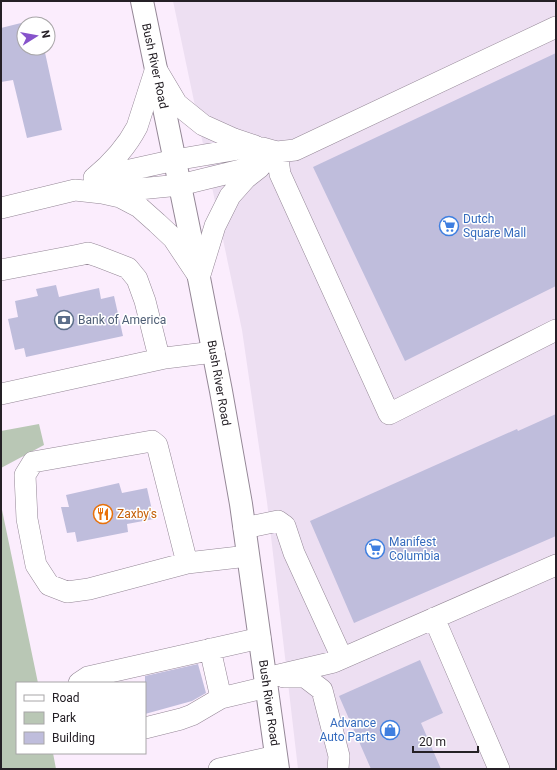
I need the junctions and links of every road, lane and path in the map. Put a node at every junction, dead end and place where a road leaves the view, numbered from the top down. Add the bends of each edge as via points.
1 (142, 1) edge
2 (556, 27) edge
3 (156, 68) junction
4 (269, 154) junction
5 (175, 160) junction
6 (180, 185) junction
7 (98, 186) junction
8 (1, 208) edge
9 (1, 269) edge
10 (199, 278) junction
11 (556, 330) edge
12 (214, 352) junction
13 (165, 358) junction
14 (1, 394) edge
15 (244, 528) junction
16 (248, 556) junction
17 (187, 562) junction
18 (556, 565) edge
19 (434, 618) junction
20 (260, 638) junction
21 (210, 649) junction
22 (342, 658) junction
23 (80, 682) edge
24 (266, 682) junction
25 (221, 698) junction
26 (146, 728) edge
27 (277, 762) edge
28 (219, 769) edge
29 (338, 769) edge
30 (499, 769) edge

1 - 3 main road, Bush River Road
2 - 4 street via 295,150
3 - 4 street via 177,104 203,125
3 - 5 main road, Bush River Road
3 - 7 street via 137,127
4 - 5 street via 239,149
4 - 6 street via 241,170
4 - 10 street via 230,196 215,226
4 - 11 street via 389,414
5 - 6 main road, Bush River Road
5 - 7 street
6 - 7 street
6 - 10 main road, Bush River Road
7 - 8 street
7 - 10 street via 139,207 157,222 173,238
9 - 13 street via 88,254 128,268 137,279 158,353
10 - 12 main road, Bush River Road
12 - 13 street
12 - 15 main road, Bush River Road
13 - 14 street
15 - 16 main road, Bush River Road
15 - 22 street via 278,521 284,526 294,554
16 - 17 street
16 - 20 main road, Bush River Road
17 - 17 street via 157,445 152,441 33,462 25,475 27,519 36,565 49,585 67,592 89,589
18 - 19 street
19 - 22 street
19 - 30 street
20 - 21 street
20 - 24 main road, Bush River Road
21 - 23 street via 88,677
21 - 25 street
22 - 24 street
24 - 25 street
24 - 27 main road, Bush River Road
24 - 29 street via 305,677 322,690 339,756
25 - 26 street via 186,717
27 - 28 street

